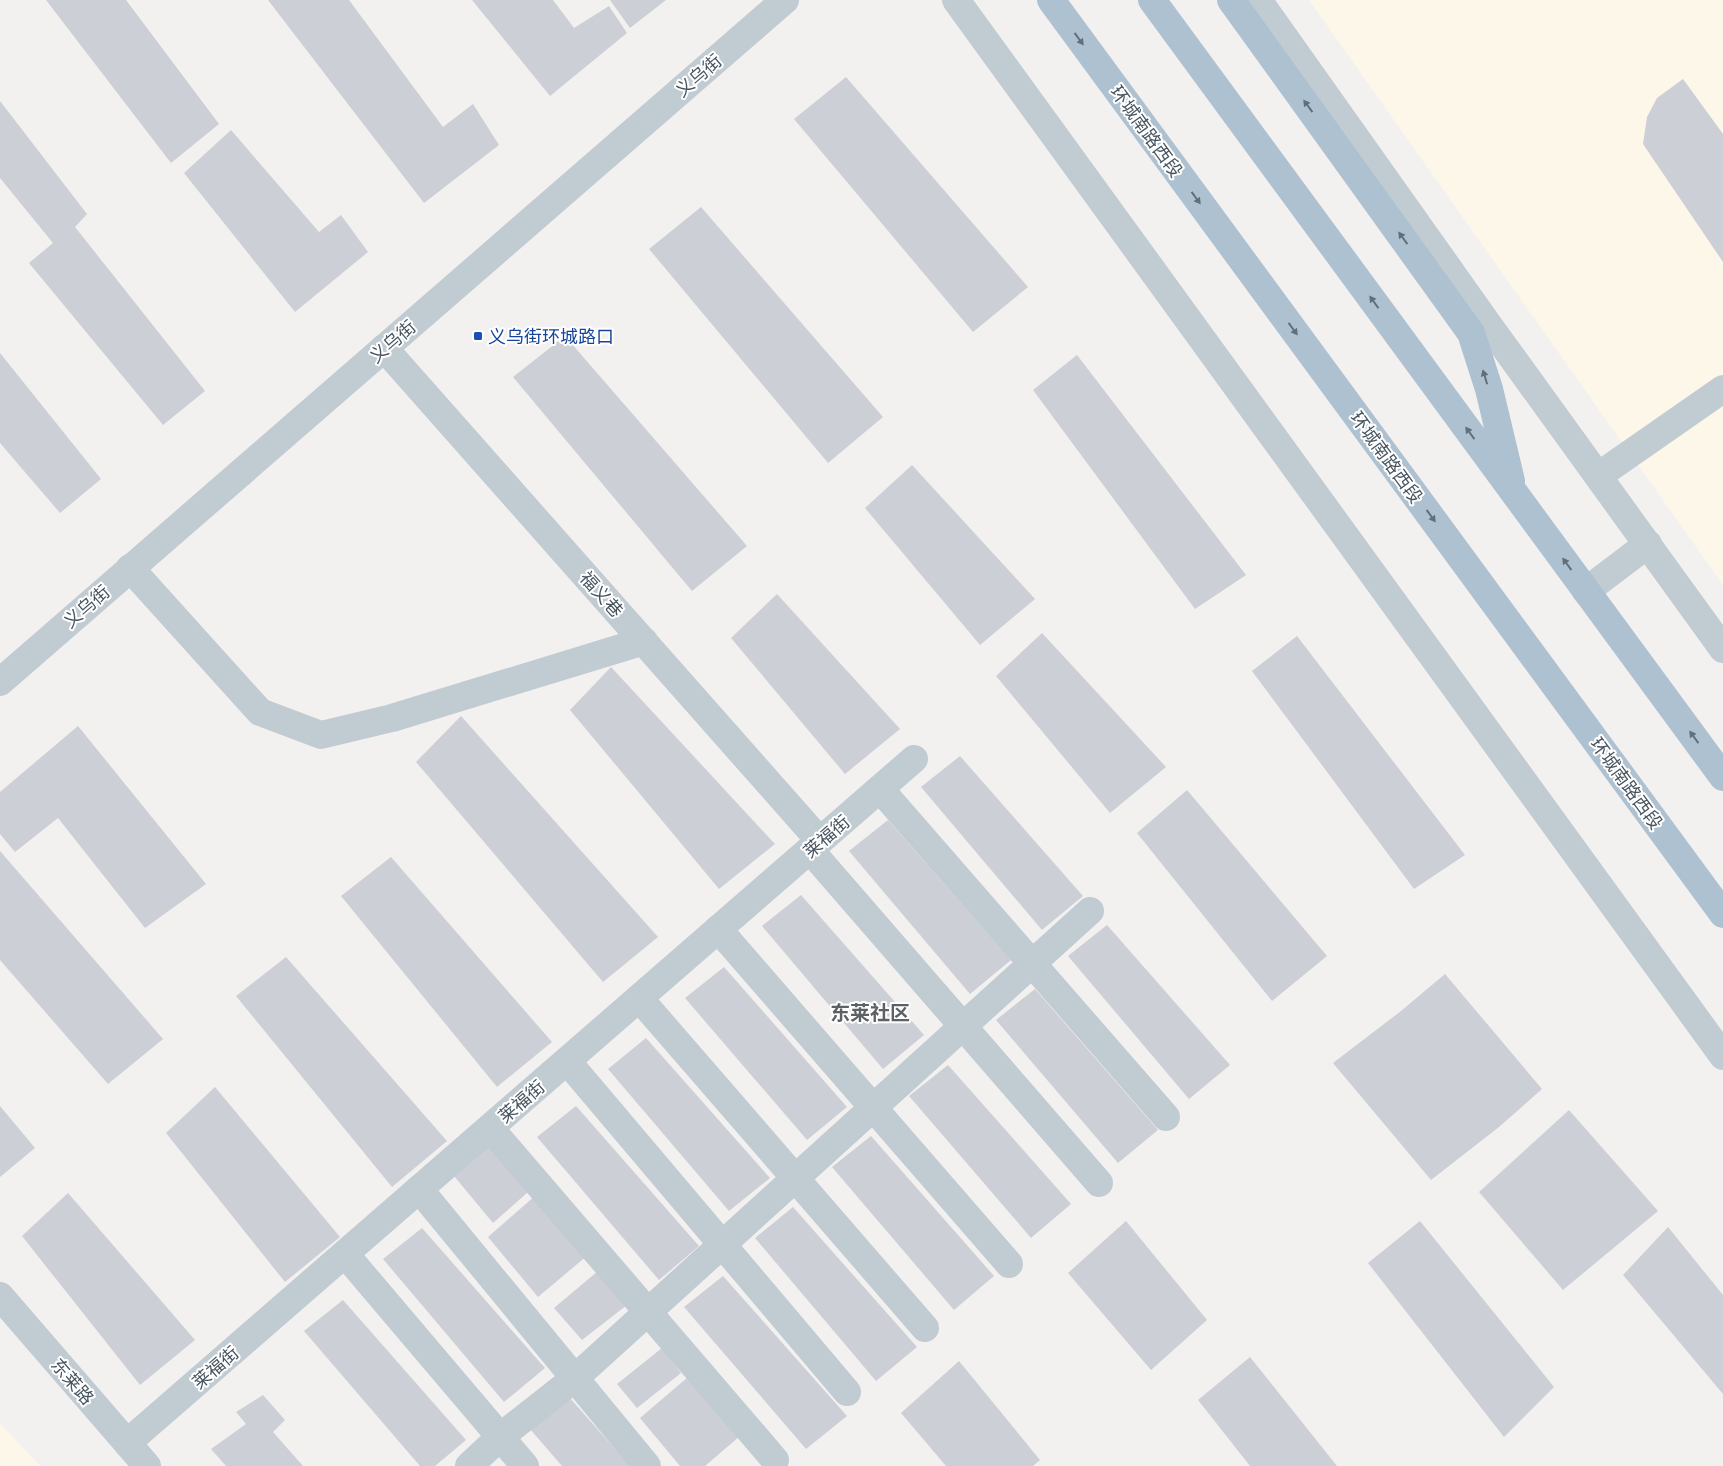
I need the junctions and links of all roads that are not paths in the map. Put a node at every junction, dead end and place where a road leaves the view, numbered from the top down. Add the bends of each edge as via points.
1 (785, 0) edge
2 (956, 0) edge
3 (1050, 0) edge
4 (1152, 0) edge
5 (1231, 0) edge
6 (1258, 0) edge
7 (384, 348) junction
8 (1723, 389) edge
9 (1598, 476) junction
10 (1514, 492) junction
11 (1648, 544) junction
12 (130, 568) junction
13 (1586, 591) junction
14 (644, 640) junction
15 (1723, 649) edge
16 (0, 682) edge
17 (914, 760) dead end
18 (1723, 777) edge
19 (880, 789) junction
20 (815, 845) junction
21 (1090, 912) dead end
22 (1723, 914) edge
23 (718, 929) junction
24 (1033, 964) junction
25 (639, 998) junction
26 (963, 1027) junction
27 (1723, 1056) edge
28 (567, 1061) junction
29 (874, 1108) junction
30 (1166, 1117) dead end
31 (490, 1128) junction
32 (795, 1178) junction
33 (1099, 1183) dead end
34 (419, 1189) junction
35 (722, 1245) junction
36 (345, 1254) junction
37 (1009, 1264) dead end
38 (0, 1296) edge
39 (648, 1312) junction
40 (925, 1328) dead end
41 (575, 1378) junction
42 (848, 1392) dead end
43 (500, 1436) junction
44 (127, 1443) junction
45 (774, 1460) dead end
46 (147, 1466) edge
47 (469, 1466) edge
48 (525, 1466) edge
49 (647, 1466) edge

1 - 7 street, 义乌街
2 - 27 street
3 -> 22 main road, 环城南路西段
10 -> 4 main road
10 -> 5 main road via 1489,389 1471,333
6 - 9 street
7 - 12 street, 义乌街
7 - 14 street, 福义巷
8 - 9 street
9 - 11 street
13 -> 10 main road
11 - 13 street
11 - 15 street
12 - 14 street via 260,712 321,735 392,718
12 - 16 street, 义乌街
18 -> 13 main road
14 - 20 street, 福义巷
17 - 19 street, 莱福街
19 - 20 street, 莱福街
19 - 24 street
20 - 23 street, 莱福街
20 - 26 street, 福义巷
21 - 24 street
23 - 25 street, 莱福街
23 - 29 street
24 - 26 street
24 - 30 street
25 - 28 street, 莱福街
25 - 32 street
26 - 29 street
26 - 33 street, 福义巷
28 - 31 street, 莱福街
28 - 35 street
29 - 32 street
29 - 37 street
31 - 34 street, 莱福街
31 - 39 street
32 - 35 street
32 - 40 street
34 - 36 street, 莱福街
34 - 41 street
35 - 39 street
35 - 42 street
36 - 43 street
36 - 44 street, 莱福街
38 - 44 street, 东莱路
39 - 41 street
39 - 45 street
41 - 43 street
41 - 49 street
43 - 47 street
43 - 48 street
44 - 46 street, 东莱路

